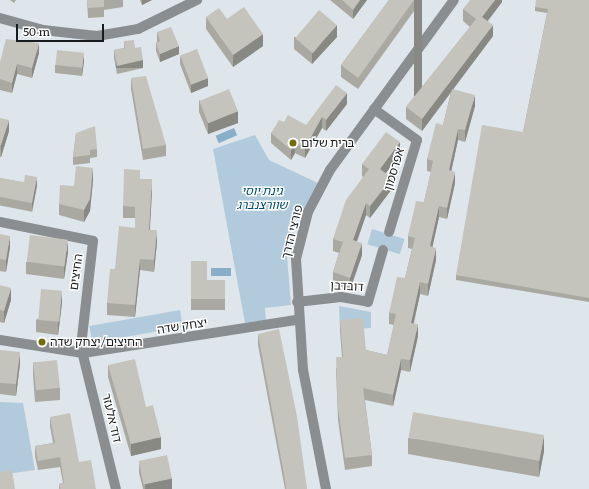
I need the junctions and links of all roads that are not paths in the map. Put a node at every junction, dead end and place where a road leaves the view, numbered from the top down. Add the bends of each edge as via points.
1 (197, 0) edge
2 (454, 0) edge
3 (0, 18) edge
4 (374, 109) junction
5 (0, 222) edge
6 (389, 232) dead end
7 (383, 250) dead end
8 (297, 302) junction
9 (297, 320) junction
10 (0, 340) edge
11 (83, 353) junction
12 (116, 489) edge
13 (326, 489) edge

1 - 3 street via 138,29 98,36 43,30
2 - 4 street, פורצי הדרך
4 - 6 street, אפרסמון via 416,140
4 - 8 street, פורצי הדרך via 330,170 308,212 296,259
5 - 11 street, החיצים via 93,240 81,340
7 - 8 street, דובדבן via 368,302 342,297
8 - 9 street, פורצי הדרך
9 - 11 street, יצחק שדה
9 - 13 street, פורצי הדרך via 303,370
10 - 11 street, יצחק שדה
11 - 12 street, דוד אלעזר

